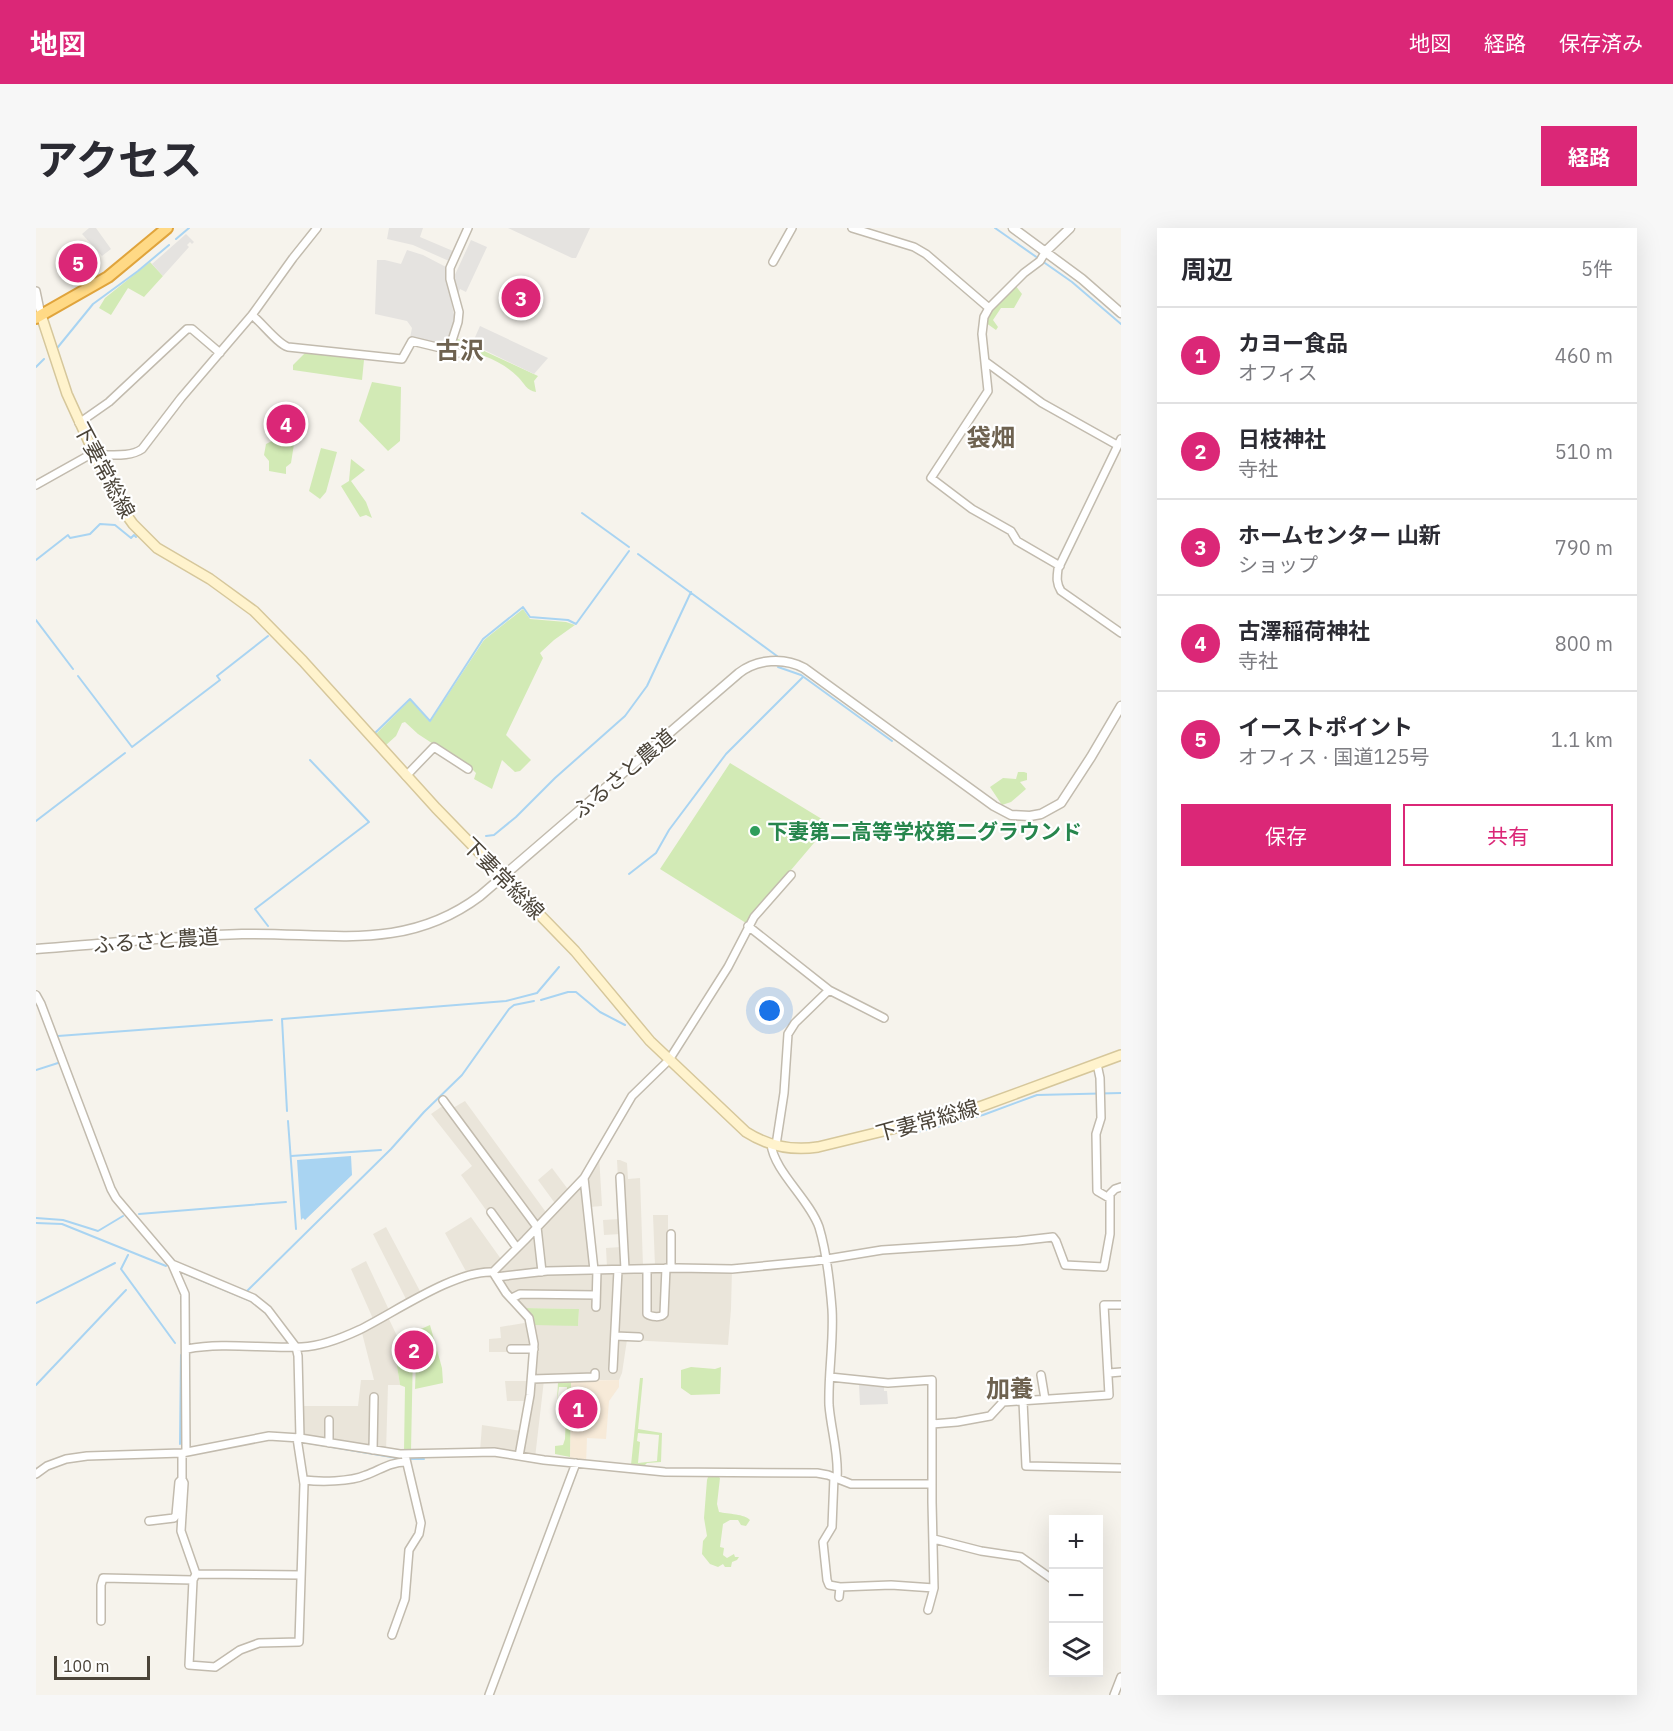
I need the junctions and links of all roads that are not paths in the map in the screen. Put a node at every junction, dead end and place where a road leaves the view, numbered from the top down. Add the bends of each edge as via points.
1 (167, 228) edge
2 (317, 228) edge
3 (468, 228) edge
4 (792, 228) edge
5 (1012, 228) edge
6 (1070, 228) edge
7 (858, 229) edge
8 (1043, 256) junction
9 (773, 262) dead end
10 (36, 291) edge
11 (989, 308) junction
12 (1121, 314) edge
13 (252, 315) junction
14 (38, 316) edge
15 (449, 350) junction
16 (220, 353) junction
17 (469, 356) dead end
18 (986, 362) junction
19 (79, 423) junction
20 (1119, 442) edge
21 (93, 454) junction
22 (36, 485) edge
23 (1059, 566) junction
24 (1121, 633) edge
25 (1121, 706) edge
26 (468, 769) dead end
27 (406, 776) junction
28 (791, 875) dead end
29 (503, 877) junction
30 (748, 926) junction
31 (36, 949) edge
32 (829, 990) junction
33 (36, 995) edge
34 (884, 1018) dead end
35 (1121, 1055) edge
36 (669, 1060) junction
37 (1097, 1064) junction
38 (443, 1100) dead end
39 (774, 1145) junction
40 (584, 1178) junction
41 (620, 1178) dead end
42 (1121, 1187) edge
43 (1109, 1198) junction
44 (491, 1212) dead end
45 (537, 1227) junction
46 (670, 1234) dead end
47 (517, 1248) junction
48 (825, 1259) junction
49 (172, 1264) junction
50 (669, 1268) junction
51 (647, 1269) junction
52 (595, 1270) junction
53 (621, 1270) junction
54 (542, 1272) junction
55 (494, 1274) junction
56 (596, 1295) junction
57 (512, 1298) junction
58 (1121, 1305) edge
59 (596, 1307) dead end
60 (615, 1336) junction
61 (639, 1337) dead end
62 (296, 1347) junction
63 (187, 1349) junction
64 (511, 1349) dead end
65 (534, 1349) junction
66 (613, 1369) dead end
67 (1121, 1372) edge
68 (595, 1373) dead end
69 (1109, 1373) junction
70 (1041, 1375) dead end
71 (830, 1377) junction
72 (532, 1379) junction
73 (374, 1397) dead end
74 (1045, 1399) junction
75 (1023, 1401) junction
76 (329, 1420) dead end
77 (932, 1424) junction
78 (298, 1438) junction
79 (329, 1443) junction
80 (373, 1450) junction
81 (184, 1453) junction
82 (519, 1456) junction
83 (406, 1458) junction
84 (576, 1463) junction
85 (1121, 1468) edge
86 (36, 1474) edge
87 (836, 1478) junction
88 (182, 1479) junction
89 (304, 1480) junction
90 (932, 1484) junction
91 (149, 1521) dead end
92 (934, 1539) junction
93 (302, 1575) junction
94 (194, 1577) junction
95 (1049, 1577) edge
96 (840, 1587) junction
97 (934, 1588) junction
98 (839, 1597) dead end
99 (927, 1610) dead end
100 (101, 1621) dead end
101 (393, 1635) dead end
102 (1121, 1677) edge
103 (489, 1695) edge
104 (1114, 1695) edge

1 - 14 highway via 108,277
2 - 13 street
3 - 15 street via 450,268 459,312
4 - 9 street
5 - 8 street
6 - 8 street
7 - 11 street via 926,254
8 - 11 street
8 - 12 street via 1082,279
10 - 14 street
11 - 18 street via 981,325
13 - 15 street via 281,344 288,346 402,359 412,341
13 - 16 street
14 - 19 main road, 下妻常総線
15 - 17 street
16 - 19 street via 187,329 113,398
16 - 21 street via 139,451
18 - 20 street via 1042,403
18 - 23 street via 988,391 931,478 972,509 1011,531 1017,541
19 - 21 main road, 下妻常総線
20 - 23 street
21 - 22 street
21 - 27 main road, 下妻常総線 via 123,510 141,532 157,548 254,611
23 - 24 street via 1056,578 1061,591
25 - 29 street, ふるさと農道 via 1063,801 1041,814 1020,816 994,806 804,668 783,662 756,664 739,673
26 - 27 street via 434,747
27 - 29 main road, 下妻常総線
28 - 30 street
29 - 31 street, ふるさと農道 via 452,914 396,934 242,934
29 - 36 main road, 下妻常総線 via 589,965
30 - 32 street
30 - 36 street via 728,967
32 - 34 street
32 - 39 street via 788,1034 784,1093
33 - 49 street via 111,1189
35 - 37 main road, 下妻常総線
36 - 39 main road, 下妻常総線 via 732,1120 753,1137
36 - 40 street via 632,1096
37 - 39 main road, 下妻常総線 via 943,1118 818,1147
37 - 43 street via 1101,1094 1096,1140 1097,1191
38 - 45 street
39 - 48 street via 774,1157 818,1224
40 - 45 street
40 - 52 street
41 - 53 street
42 - 43 street via 1112,1191
43 - 48 street via 1110,1234 1104,1267 1065,1265 1053,1237 882,1250
44 - 47 street
45 - 47 street
45 - 54 street
46 - 50 street
47 - 55 street
48 - 50 street via 732,1269
48 - 71 street via 832,1308
49 - 62 street via 253,1298 268,1310
49 - 63 street via 185,1294
50 - 51 street
50 - 51 street via 664,1314 660,1316 647,1314
51 - 53 street
52 - 53 street
52 - 54 street
52 - 56 street
53 - 60 street
54 - 55 street
55 - 57 street
55 - 62 street via 478,1272 457,1279 360,1329
56 - 57 street via 520,1294
56 - 59 street
57 - 65 street via 529,1318
58 - 69 street via 1104,1305
60 - 61 street
60 - 66 street
62 - 63 street
62 - 78 street
63 - 81 street
64 - 65 street
65 - 72 street
67 - 69 street
68 - 72 street via 595,1377
69 - 74 street via 1109,1395
70 - 74 street
71 - 77 street via 882,1383 932,1380
71 - 87 street
72 - 82 street
73 - 80 street
74 - 75 street
75 - 77 street via 1003,1402 990,1416
75 - 85 street via 1026,1466
76 - 79 street
77 - 90 street
78 - 79 street
78 - 81 street via 259,1437
78 - 89 street
79 - 80 street
80 - 83 street
81 - 86 street via 87,1456 66,1459
81 - 88 street
82 - 83 street via 480,1451
82 - 84 street
83 - 89 street via 359,1477
83 - 101 street via 421,1523 409,1550 405,1599
84 - 87 street via 665,1472 817,1473
84 - 103 street
87 - 90 street via 860,1484
87 - 96 street via 832,1527 823,1542 827,1583
88 - 91 street via 174,1518
88 - 94 street via 181,1531
89 - 93 street
90 - 92 street
92 - 95 street via 1022,1557
92 - 97 street
93 - 94 street
93 - 94 street via 299,1642 258,1643 215,1666 189,1665
94 - 100 street via 103,1578
96 - 97 street via 891,1584
96 - 98 street
97 - 99 street
102 - 104 street

